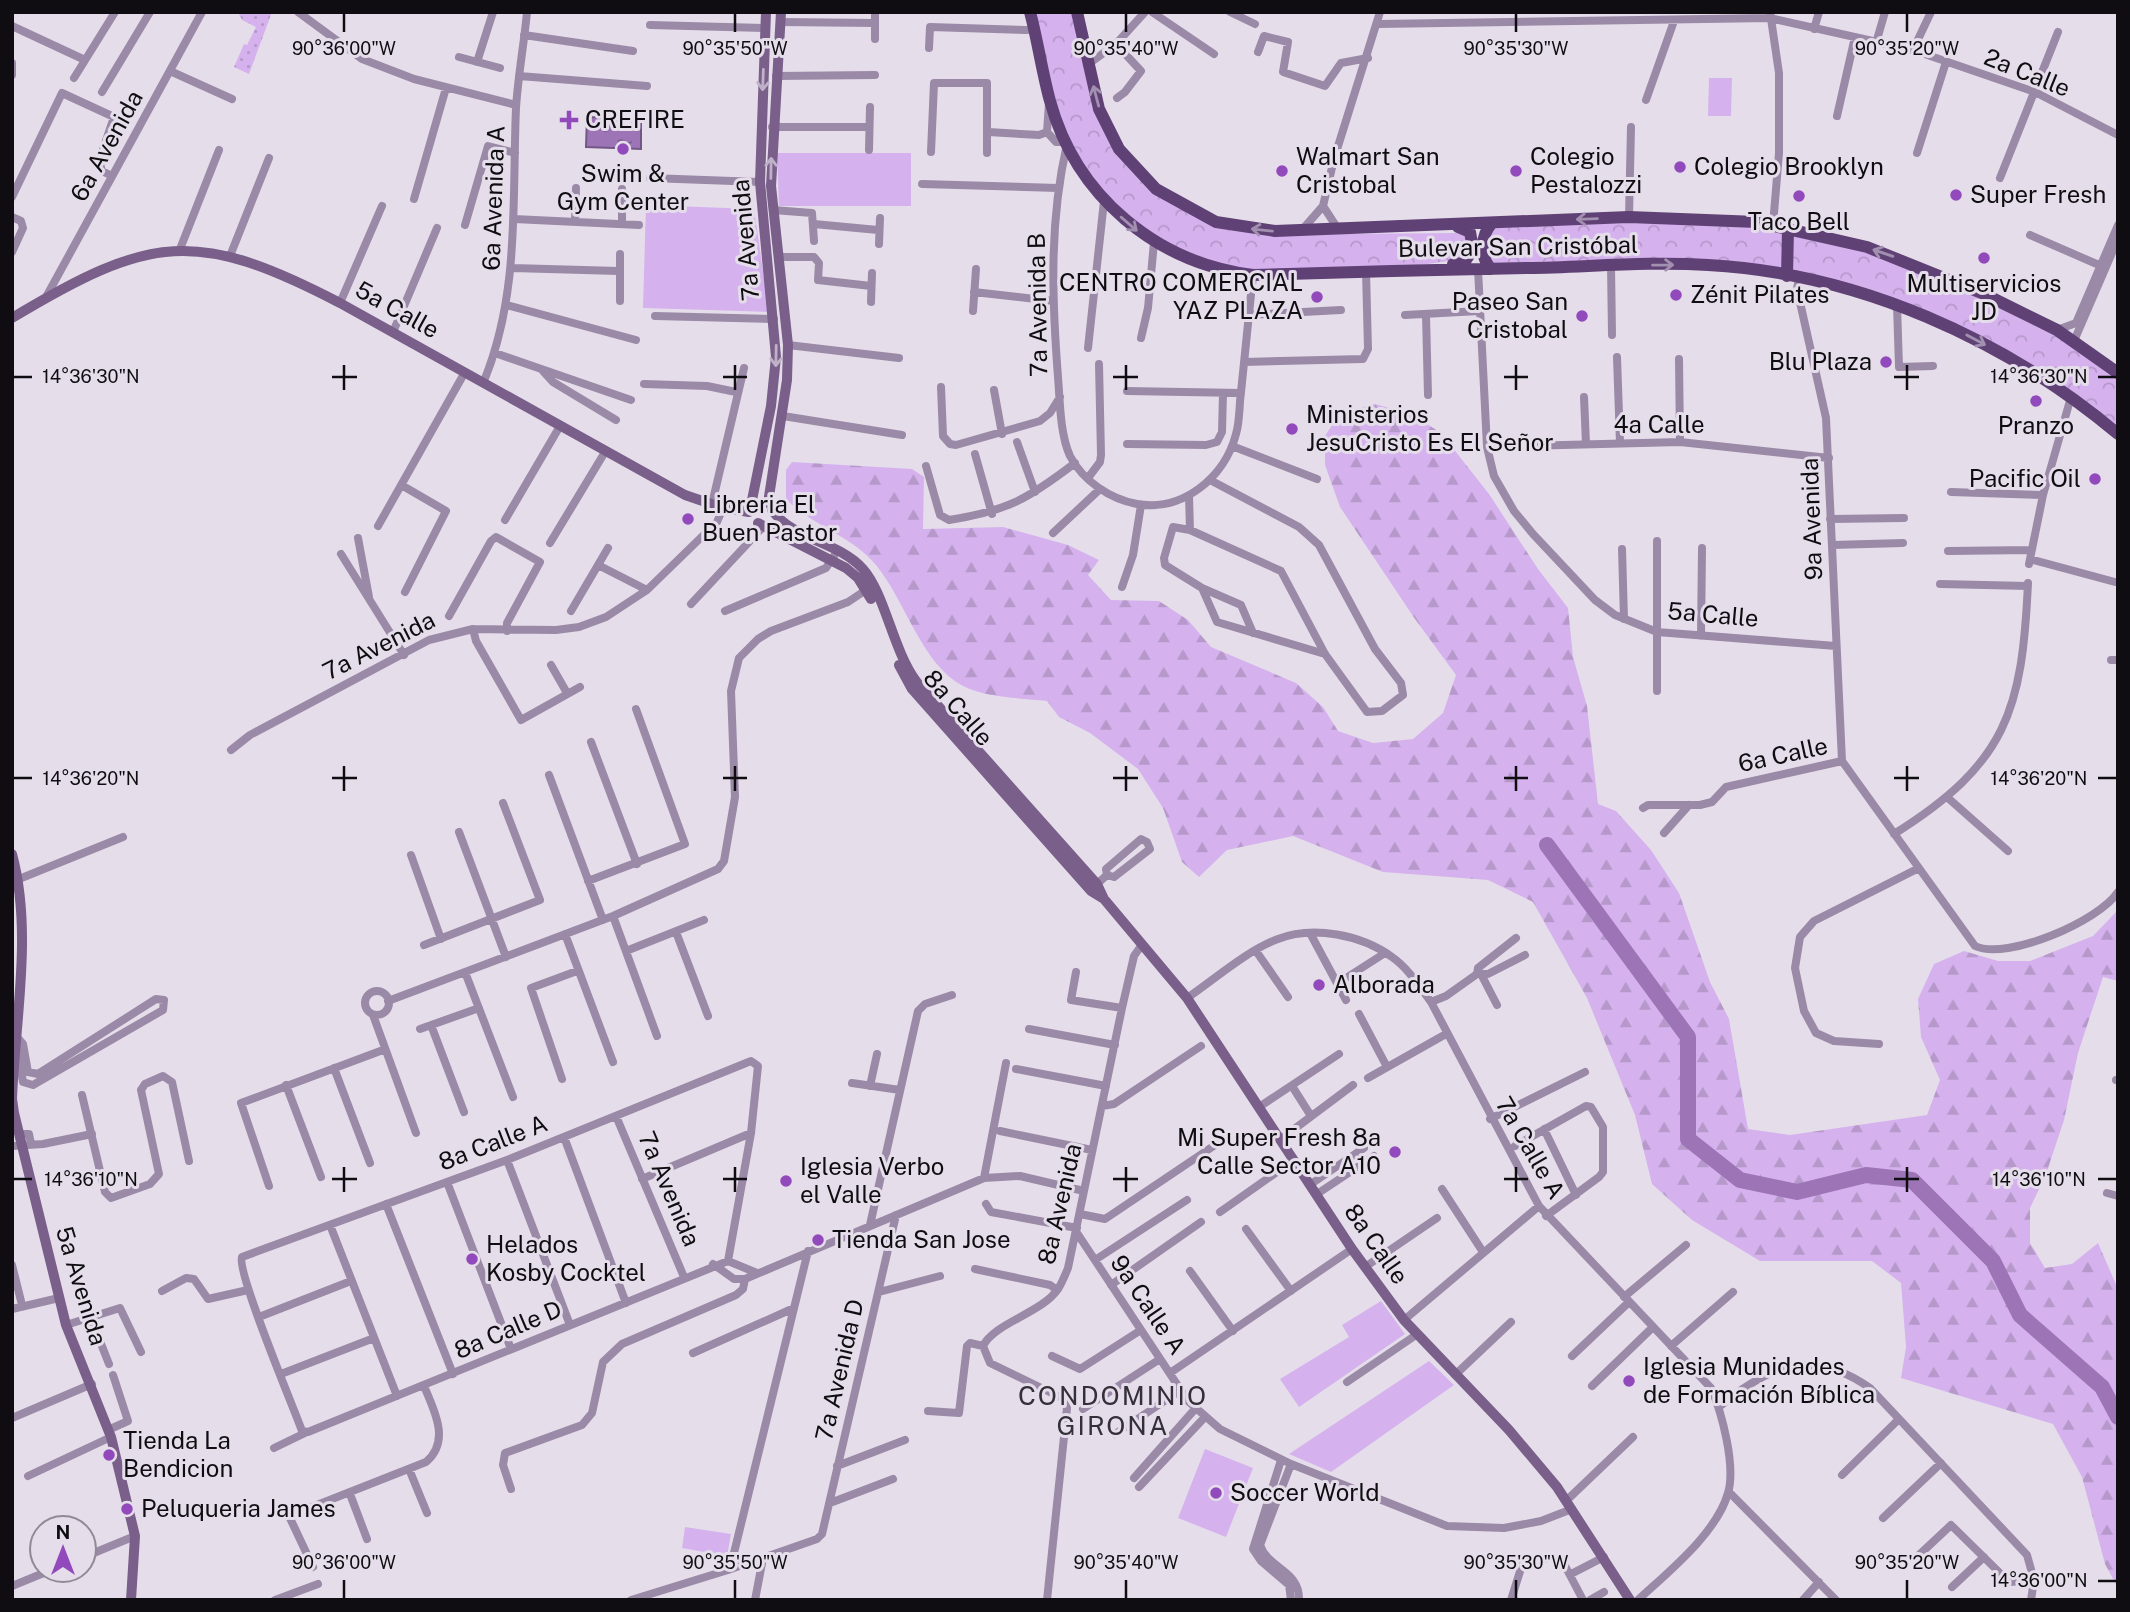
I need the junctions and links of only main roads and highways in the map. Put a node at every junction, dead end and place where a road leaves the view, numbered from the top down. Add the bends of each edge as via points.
1 (1028, 12) edge
2 (1077, 12) edge
3 (1492, 223) junction
4 (1445, 225) junction
5 (1788, 229) junction
6 (1485, 269) junction
7 (1394, 270) junction
8 (1793, 277) junction
9 (2118, 373) edge
10 (2118, 434) edge

1 -> 7 main road, Bulevar San Cristóbal via 1049,100 1066,143 1104,201 1154,242 1198,262 1253,275
4 -> 2 main road, Bulevar San Cristóbal via 1275,231 1216,222 1156,189 1119,149 1107,128 1087,65
3 - 4 main road, Bulevar San Cristóbal
5 -> 3 main road, Bulevar San Cristóbal via 1716,218
3 - 6 main road via 1483,236
4 - 7 main road via 1470,232 1473,249 1464,263
5 - 8 main road
9 -> 5 main road, Bulevar San Cristóbal via 2057,330 2003,302 1901,259
6 - 7 main road, Bulevar San Cristóbal
6 -> 8 main road, Bulevar San Cristóbal via 1708,265
8 -> 10 main road, Bulevar San Cristóbal via 1897,305 1956,329 2019,362

